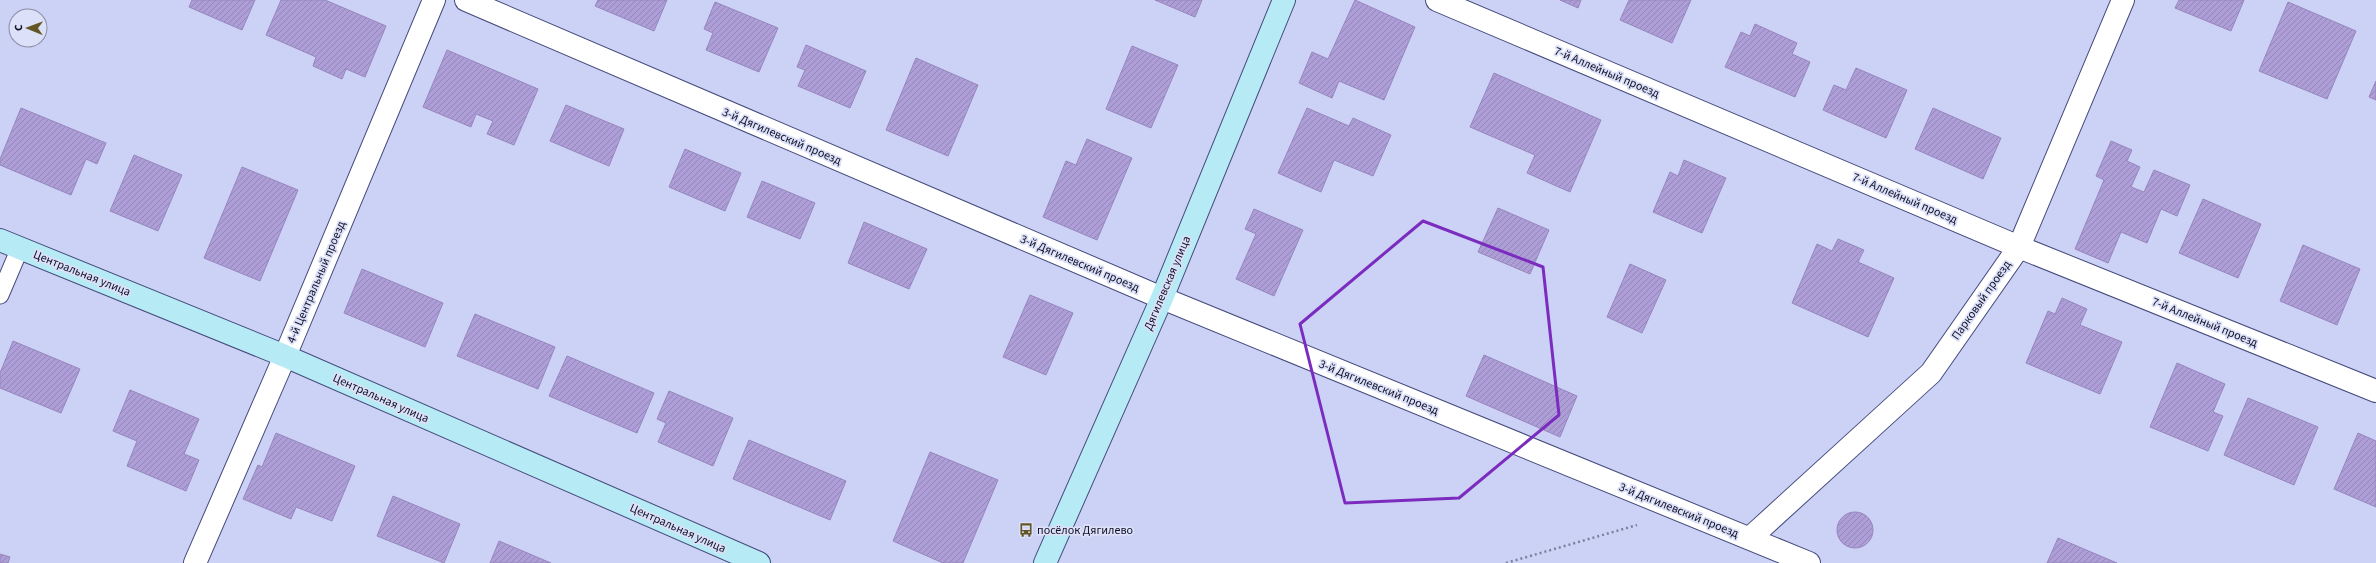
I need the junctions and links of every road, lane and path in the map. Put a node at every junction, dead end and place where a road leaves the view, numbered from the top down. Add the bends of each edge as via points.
1 (434, 0) edge
2 (466, 0) edge
3 (1284, 0) edge
4 (1437, 0) edge
5 (2123, 0) edge
6 (10, 244) edge
7 (2019, 247) junction
8 (0, 295) edge
9 (1162, 298) junction
10 (285, 356) junction
11 (2376, 391) edge
12 (1639, 524) dead end
13 (1750, 538) junction
14 (195, 563) edge
15 (759, 563) edge
16 (1045, 563) edge
17 (1506, 563) edge
18 (1809, 563) edge

1 - 10 street, 4-й Центральный проезд
2 - 9 street, 3-й Дягилевский проезд
3 - 9 street, Дягилевская улица
4 - 7 street, 7-й Аллейный проезд
5 - 7 street, Парковый проезд
6 - 8 lane
6 - 10 street, Центральная улица
7 - 11 street, 7-й Аллейный проезд
7 - 13 street, Парковый проезд via 1931,373
9 - 13 street, 3-й Дягилевский проезд
9 - 16 street, Дягилевская улица
10 - 14 street, 4-й Центральный проезд
10 - 15 street, Центральная улица
12 - 17 path
13 - 18 street, 3-й Дягилевский проезд

